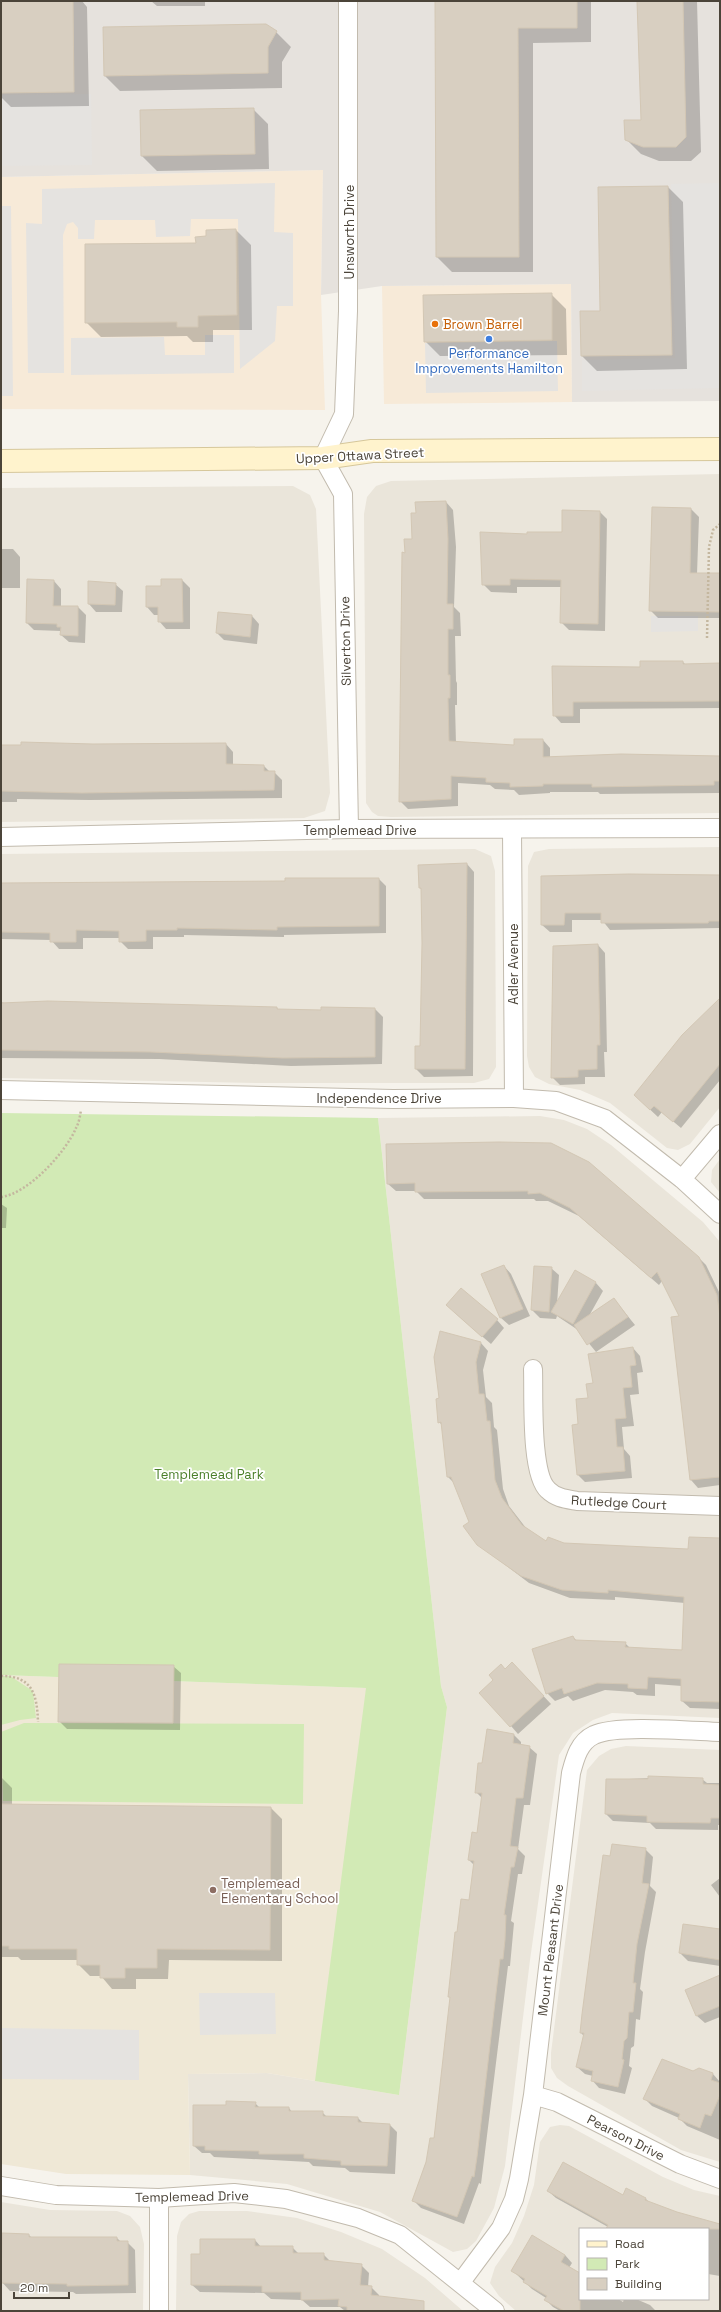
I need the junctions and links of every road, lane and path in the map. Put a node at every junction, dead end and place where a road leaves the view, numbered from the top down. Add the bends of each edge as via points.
1 (348, 1) edge
2 (720, 449) edge
3 (324, 458) junction
4 (1, 461) edge
5 (720, 524) edge
6 (707, 638) dead end
7 (720, 828) edge
8 (348, 830) junction
9 (512, 830) junction
10 (1, 837) edge
11 (1, 1090) edge
12 (85, 1092) junction
13 (514, 1098) junction
14 (720, 1134) edge
15 (682, 1179) junction
16 (1, 1197) edge
17 (720, 1214) edge
18 (533, 1369) dead end
19 (720, 1506) edge
20 (1, 1676) edge
21 (38, 1722) dead end
22 (720, 1732) edge
23 (533, 2095) junction
24 (720, 2179) edge
25 (1, 2186) edge
26 (158, 2198) junction
27 (461, 2282) junction
28 (159, 2311) edge
29 (495, 2311) edge

1 - 3 street, Unsworth Drive via 348,311 344,414
2 - 3 main road, Upper Ottawa Street via 372,451
3 - 4 main road, Upper Ottawa Street
3 - 8 street, Silverton Drive via 343,494
5 - 6 path via 713,530 709,547
7 - 9 street, Templemead Drive
8 - 9 street, Templemead Drive
8 - 10 street, Templemead Drive
9 - 13 street, Adler Avenue
11 - 12 street, Independence Drive
12 - 13 street, Independence Drive via 393,1099
12 - 16 path via 76,1129 60,1153 28,1185
13 - 15 street, Independence Drive via 556,1101 605,1119
14 - 15 street
15 - 17 street, Independence Drive
18 - 19 street, Rutledge Court via 536,1461 540,1479 547,1490 555,1496 577,1501
20 - 21 path via 20,1680 33,1691 37,1698
22 - 23 street, Mount Pleasant Drive via 617,1729 594,1735 577,1750 571,1773
23 - 24 street, Pearson Drive via 556,2102 680,2164
23 - 27 street, Mount Pleasant Drive via 514,2199 496,2237
25 - 26 street, Templemead Drive via 56,2195
26 - 27 street, Templemead Drive via 234,2193 286,2199 358,2218 400,2235
26 - 28 street
27 - 29 street, Templemead Drive

